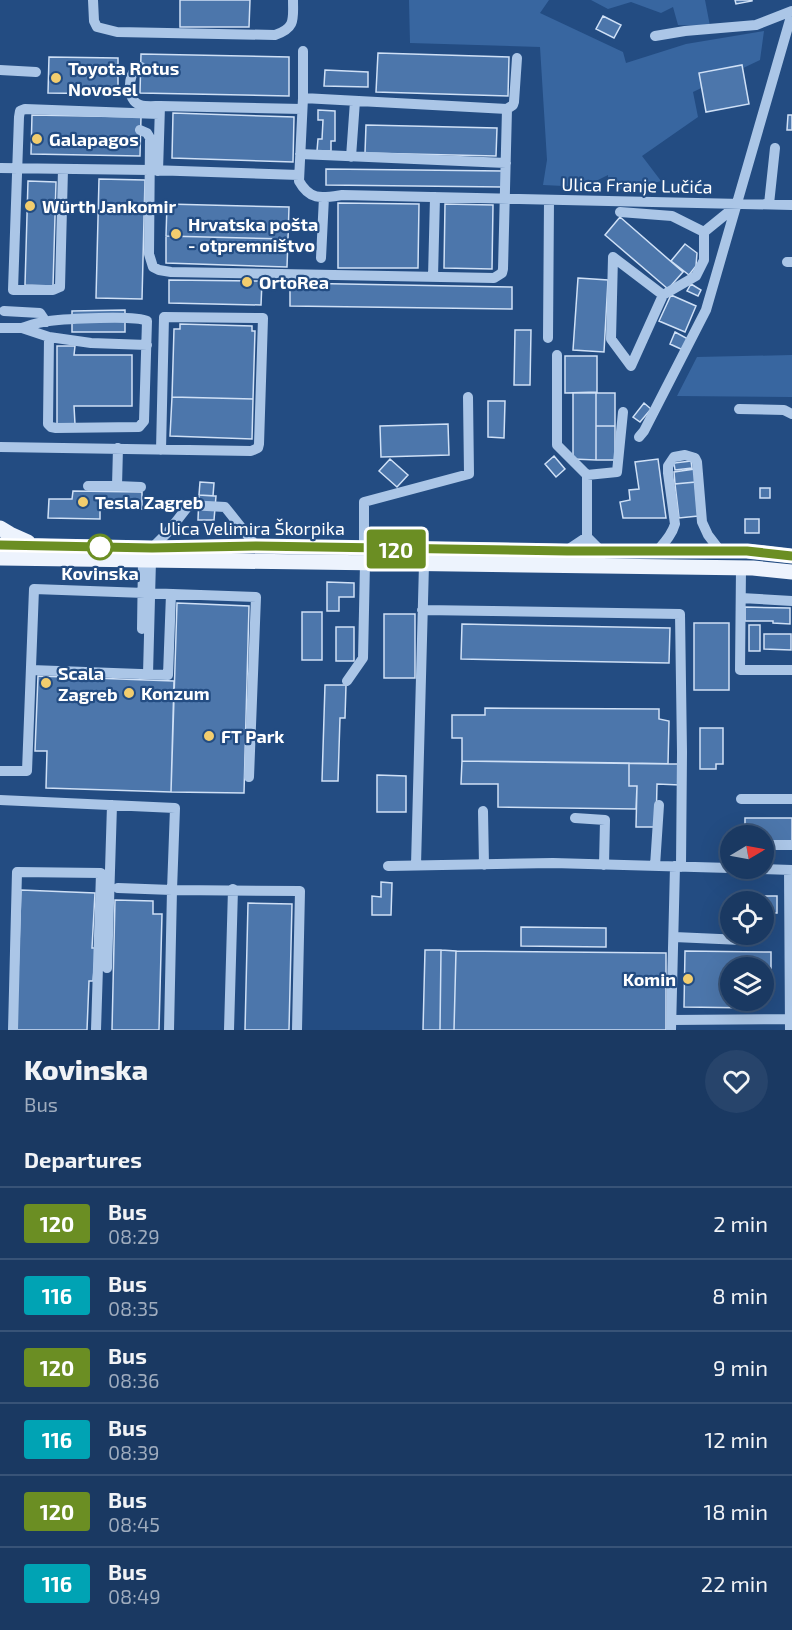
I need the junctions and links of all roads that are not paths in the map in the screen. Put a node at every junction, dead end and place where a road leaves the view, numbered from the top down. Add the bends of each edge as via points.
1 (93, 0) edge
2 (294, 0) edge
3 (792, 12) edge
4 (655, 36) dead end
5 (303, 51) dead end
6 (517, 58) dead end
7 (141, 67) dead end
8 (0, 70) edge
9 (36, 72) dead end
10 (355, 101) junction
11 (302, 104) junction
12 (507, 109) junction
13 (159, 110) junction
14 (140, 130) dead end
15 (775, 148) dead end
16 (300, 154) junction
17 (351, 156) junction
18 (506, 163) junction
19 (0, 168) edge
20 (16, 169) junction
21 (63, 169) junction
22 (154, 171) junction
23 (299, 175) junction
24 (324, 197) junction
25 (435, 197) junction
26 (505, 199) junction
27 (549, 200) junction
28 (672, 202) junction
29 (736, 204) junction
30 (770, 204) junction
31 (792, 205) edge
32 (620, 212) dead end
33 (672, 216) junction
34 (704, 232) junction
35 (321, 258) dead end
36 (433, 277) junction
37 (663, 295) junction
38 (4, 311) dead end
39 (46, 322) junction
40 (0, 328) edge
41 (22, 328) junction
42 (49, 337) junction
43 (548, 338) dead end
44 (147, 345) junction
45 (558, 355) dead end
46 (468, 397) dead end
47 (739, 409) dead end
48 (623, 412) dead end
49 (792, 414) edge
50 (639, 437) dead end
51 (0, 447) edge
52 (117, 448) junction
53 (161, 450) junction
54 (587, 475) junction
55 (88, 486) dead end
56 (117, 486) junction
57 (141, 487) dead end
58 (0, 528) edge
59 (587, 537) junction
60 (0, 545) edge
61 (43, 546) junction
62 (256, 546) junction
63 (567, 551) junction
64 (601, 551) junction
65 (657, 551) junction
66 (721, 552) junction
67 (149, 556) junction
68 (364, 556) junction
69 (792, 556) edge
70 (0, 558) edge
71 (24, 558) junction
72 (424, 564) junction
73 (741, 568) junction
74 (0, 569) edge
75 (792, 572) edge
76 (147, 593) junction
77 (171, 594) junction
78 (741, 598) junction
79 (792, 601) edge
80 (422, 610) junction
81 (31, 670) junction
82 (792, 670) edge
83 (145, 674) junction
84 (347, 681) dead end
85 (0, 771) edge
86 (249, 777) dead end
87 (741, 799) dead end
88 (792, 799) edge
89 (0, 800) edge
90 (112, 805) junction
91 (658, 806) dead end
92 (483, 811) dead end
93 (575, 818) dead end
94 (774, 845) edge
95 (792, 845) edge
96 (416, 865) junction
97 (484, 865) junction
98 (604, 865) junction
99 (388, 866) dead end
100 (655, 866) junction
101 (678, 866) junction
102 (720, 868) edge
103 (774, 870) edge
104 (790, 870) edge
105 (118, 888) dead end
106 (233, 889) junction
107 (172, 890) junction
108 (674, 937) junction
109 (720, 939) edge
110 (107, 968) dead end
111 (672, 1025) edge
112 (790, 1025) edge
113 (13, 1030) edge
114 (96, 1030) edge
115 (169, 1030) edge
116 (229, 1030) edge
117 (297, 1030) edge

1 - 2 street via 97,27 117,32 275,35 291,26
3 - 4 street via 756,26
3 - 29 street, Ulica Franje Lučića
5 - 11 street
6 - 12 street via 514,102
7 - 13 street via 131,74 131,95 139,105
8 - 9 street
10 - 11 street
10 - 12 street
10 - 17 street
11 - 13 street
11 - 16 street
12 - 18 street
13 - 20 street via 20,111
13 - 22 street
14 - 22 street via 150,138
15 - 30 street
16 - 17 street
16 - 23 street
17 - 18 street
18 - 26 street
19 - 20 street
20 - 21 street
20 - 21 street via 13,290 60,288
21 - 22 street
22 - 23 street
22 - 36 street via 149,254 153,267 159,270
23 - 24 street via 307,192
24 - 25 street, Ulica Franje Lučića
24 - 35 street
25 - 26 street, Ulica Franje Lučića
25 - 36 street
26 - 27 street, Ulica Franje Lučića
26 - 36 street via 502,273 494,278
27 - 28 street, Ulica Franje Lučića
27 - 43 street
28 - 29 street, Ulica Franje Lučića
28 - 33 street
29 - 30 street, Ulica Franje Lučića
29 - 34 street
29 - 50 street via 706,310
30 - 31 street, Ulica Franje Lučića
32 - 33 street
33 - 34 street
34 - 37 street via 704,260 696,276
37 - 37 street via 645,335 631,366 611,339 614,257
38 - 39 street via 40,313
39 - 41 street
39 - 44 street via 144,319
40 - 41 street
41 - 42 street
42 - 44 street
42 - 44 street via 48,424 56,429 139,427 144,422
45 - 54 street via 557,445
46 - 68 street via 469,474 364,502
47 - 49 street via 784,410
48 - 54 street via 617,472
51 - 52 street
52 - 53 street
52 - 56 street
53 - 53 street via 258,448 263,318 164,317
54 - 59 street
55 - 56 street
56 - 57 street
58 - 61 main road
59 - 63 street
59 - 64 street
60 - 61 main road, Ulica Velimira Škorpika
61 - 67 main road, Ulica Velimira Škorpika
62 - 67 main road, Ulica Velimira Škorpika
62 - 67 street via 225,507 189,505
62 - 68 main road, Ulica Velimira Škorpika
63 - 64 main road, Ulica Velimira Škorpika
63 - 68 main road, Ulica Velimira Škorpika
64 - 65 main road, Ulica Velimira Škorpika
65 - 66 main road, Ulica Velimira Škorpika
65 - 66 street via 675,524 668,466 674,457 685,455 697,462 702,522
66 - 69 main road, Ulica Velimira Škorpika
67 - 68 main road, Ulica Velimira Škorpika
67 - 71 main road, Ulica Velimira Škorpika
67 - 76 street
68 - 72 main road, Ulica Velimira Škorpika
68 - 84 street via 363,658
70 - 71 main road, Ulica Velimira Škorpika
71 - 74 main road
72 - 73 main road, Ulica Velimira Škorpika
72 - 80 street
73 - 75 main road, Ulica Velimira Škorpika
73 - 78 street
76 - 77 street
76 - 81 street via 34,589
76 - 83 street
77 - 83 street via 168,675
77 - 86 street via 256,597
78 - 79 street
78 - 82 street via 741,670
80 - 96 street
80 - 101 street via 680,614
81 - 83 street
81 - 85 street via 27,771
87 - 88 street
89 - 90 street
90 - 107 street via 175,808
90 - 110 street
91 - 100 street
92 - 97 street
93 - 98 street via 605,820
94 - 95 street
96 - 97 street
96 - 99 street
97 - 98 street
98 - 100 street
100 - 101 street
101 - 102 street
101 - 108 street
103 - 104 street
104 - 112 street
105 - 107 street
106 - 107 street
106 - 116 street
106 - 117 street via 300,891
107 - 115 street
108 - 109 street
108 - 111 street
111 - 112 street
113 - 114 street via 17,872 101,873

